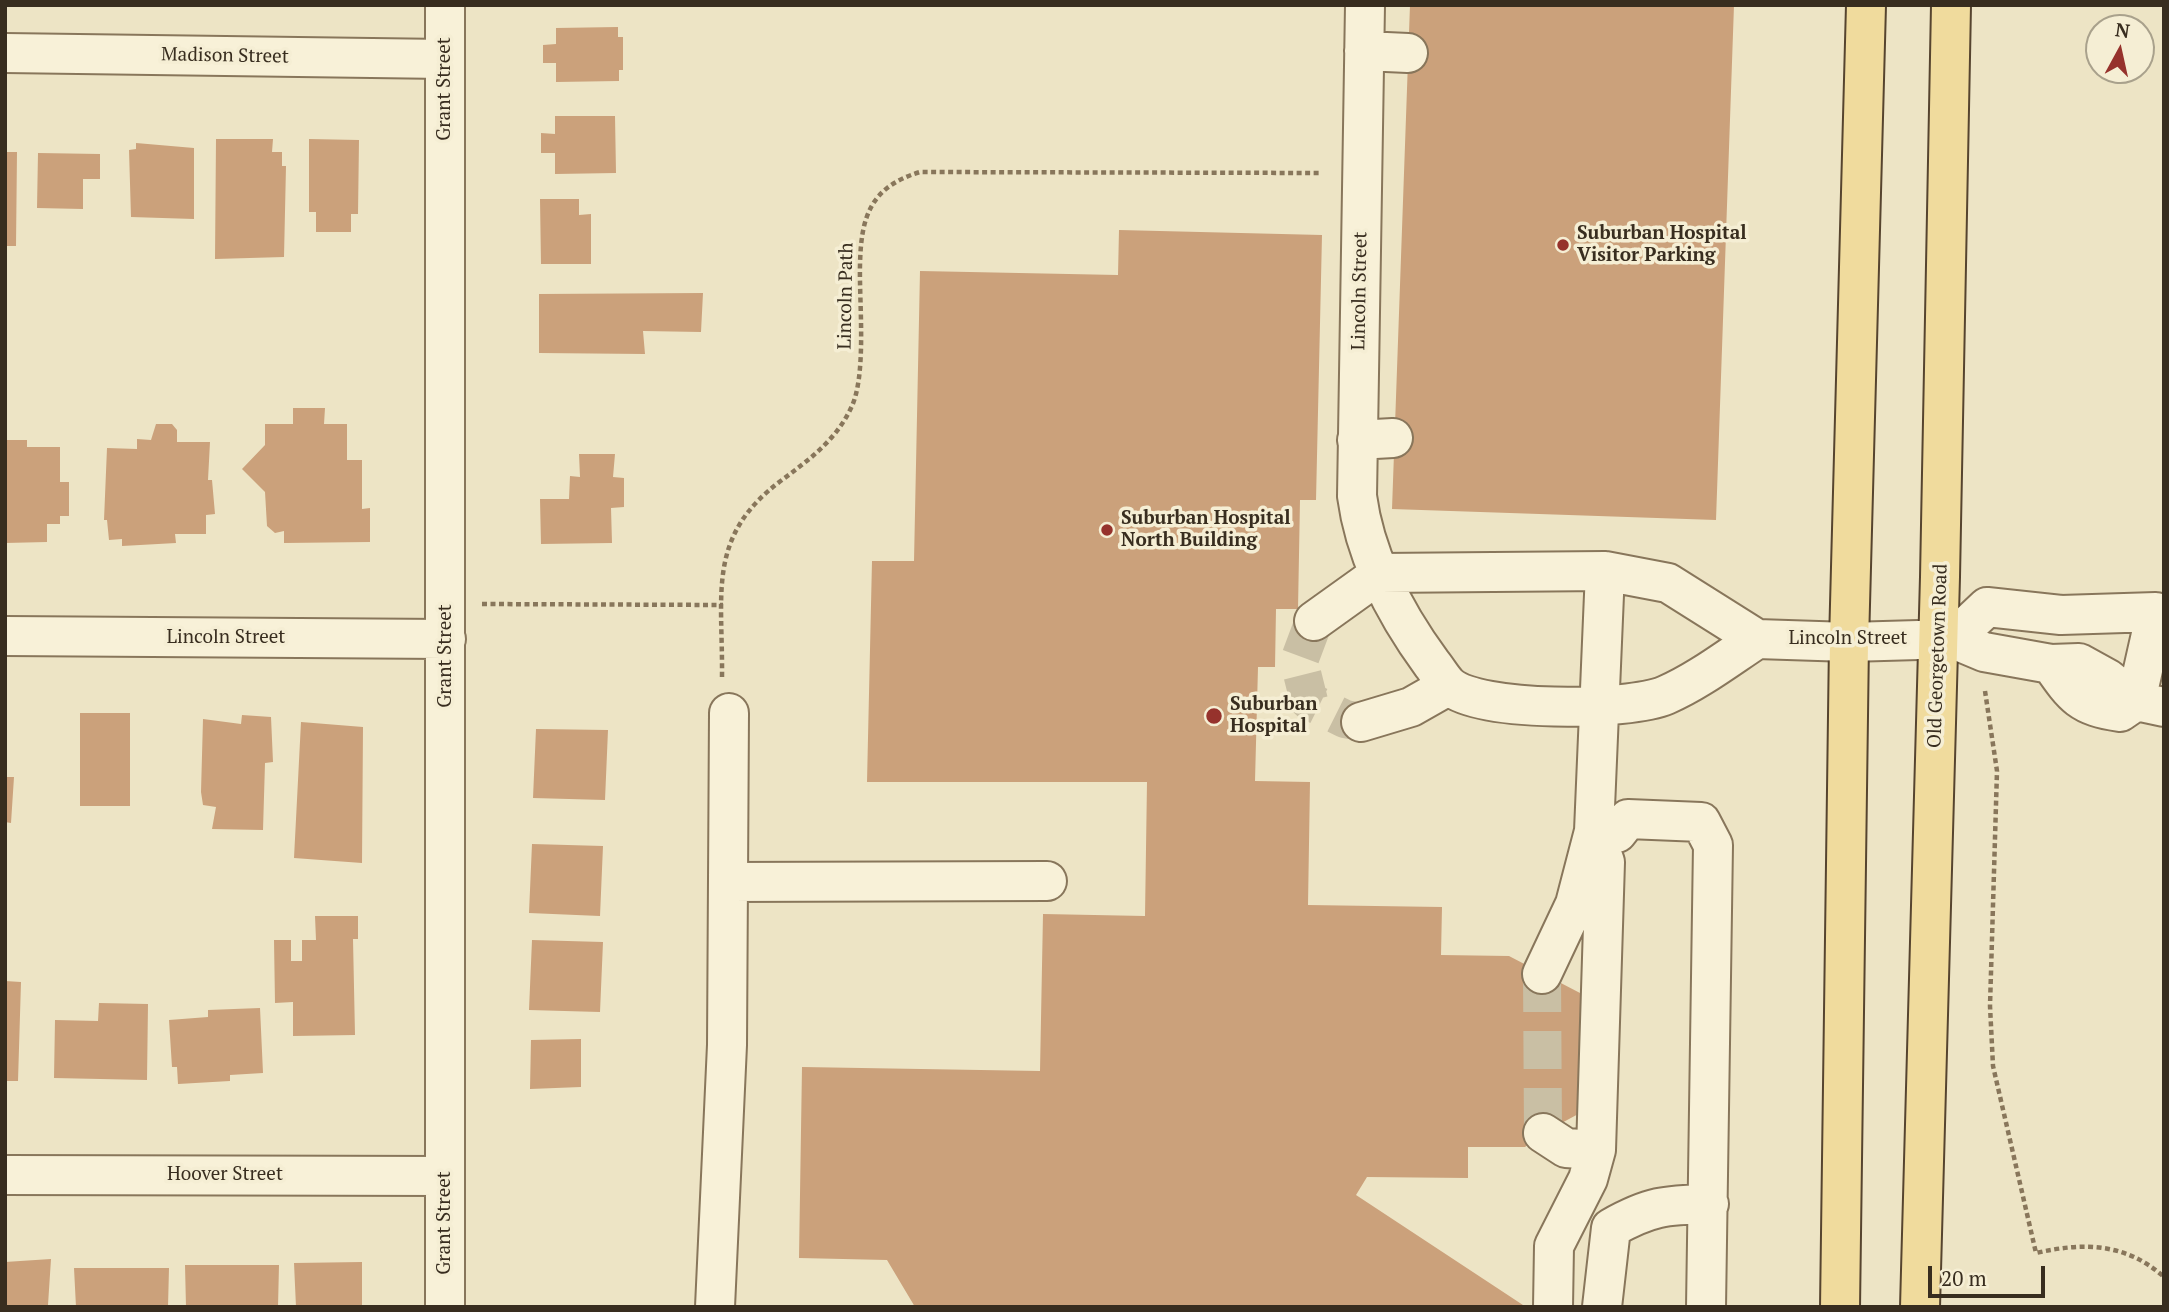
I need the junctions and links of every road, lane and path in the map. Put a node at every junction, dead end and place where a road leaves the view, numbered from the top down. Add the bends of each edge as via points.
1 (446, 5) edge
2 (1365, 5) edge
3 (1866, 5) edge
4 (1951, 5) edge
5 (1364, 51) junction
6 (5, 52) edge
7 (1408, 52) dead end
8 (445, 59) junction
9 (1362, 174) junction
10 (1605, 571) junction
11 (1381, 573) junction
12 (447, 598) junction
13 (723, 605) junction
14 (2160, 614) edge
15 (1314, 621) tunnel mouth
16 (5, 636) edge
17 (446, 639) junction
18 (1756, 639) junction
19 (1849, 642) junction
20 (1959, 643) junction
21 (1448, 686) junction
22 (2150, 704) edge
23 (1600, 707) junction
24 (729, 713) joint
25 (1361, 722) tunnel mouth
26 (1606, 832) junction
27 (1047, 881) dead end
28 (728, 883) junction
29 (1542, 974) tunnel mouth
30 (1543, 1133) dead end
31 (1595, 1150) junction
32 (5, 1175) edge
33 (445, 1176) junction
34 (1709, 1204) junction
35 (2164, 1277) edge
36 (445, 1307) edge
37 (715, 1307) edge
38 (1553, 1307) edge
39 (1602, 1307) edge
40 (1706, 1307) edge
41 (1840, 1307) edge
42 (1920, 1307) edge

1 - 8 street, Grant Street
2 - 5 street, Lincoln Street
3 - 19 main road
4 - 20 main road, Old Georgetown Road
5 - 7 street
5 - 9 street, Lincoln Street
6 - 8 street, Madison Street
8 - 12 street, Grant Street
9 - 11 street, Lincoln Street via 1375,439 1357,496 1361,525
9 - 13 path, Lincoln Path via 920,172 889,186 875,200 860,233 858,386 853,406 831,440 759,497 738,523 723,567
10 - 11 street
10 - 18 street via 1668,583
10 - 23 street
11 - 15 street
11 - 21 street, Lincoln Street via 1408,632
12 - 13 path via 465,597 480,604
12 - 17 street, Grant Street
13 - 24 path, Lincoln Path via 722,687
14 - 20 street via 2061,615 1987,607
14 - 22 street
16 - 17 street, Lincoln Street
17 - 33 street, Grant Street
18 - 19 street, Lincoln Street
18 - 23 street via 1666,695
19 - 20 street, Lincoln Street
19 - 41 main road
20 - 22 street, Lincoln Street via 2051,664 2067,688 2089,707 2120,712
20 - 35 path via 1985,694 1991,719 1997,771 1990,1006 1993,1066 2036,1253 2094,1245 2113,1248 2136,1257
20 - 42 main road, Old Georgetown Road
21 - 23 street via 1488,701
21 - 25 street via 1411,707
23 - 26 street
24 - 28 street
26 - 29 street
26 - 31 street
26 - 34 street via 1628,839 1713,845
27 - 28 street
28 - 37 street via 727,1045
30 - 31 street via 1566,1148
31 - 38 street via 1588,1179 1554,1246
32 - 33 street, Hoover Street
33 - 36 street, Grant Street
34 - 39 street via 1644,1209 1611,1228
34 - 40 street

